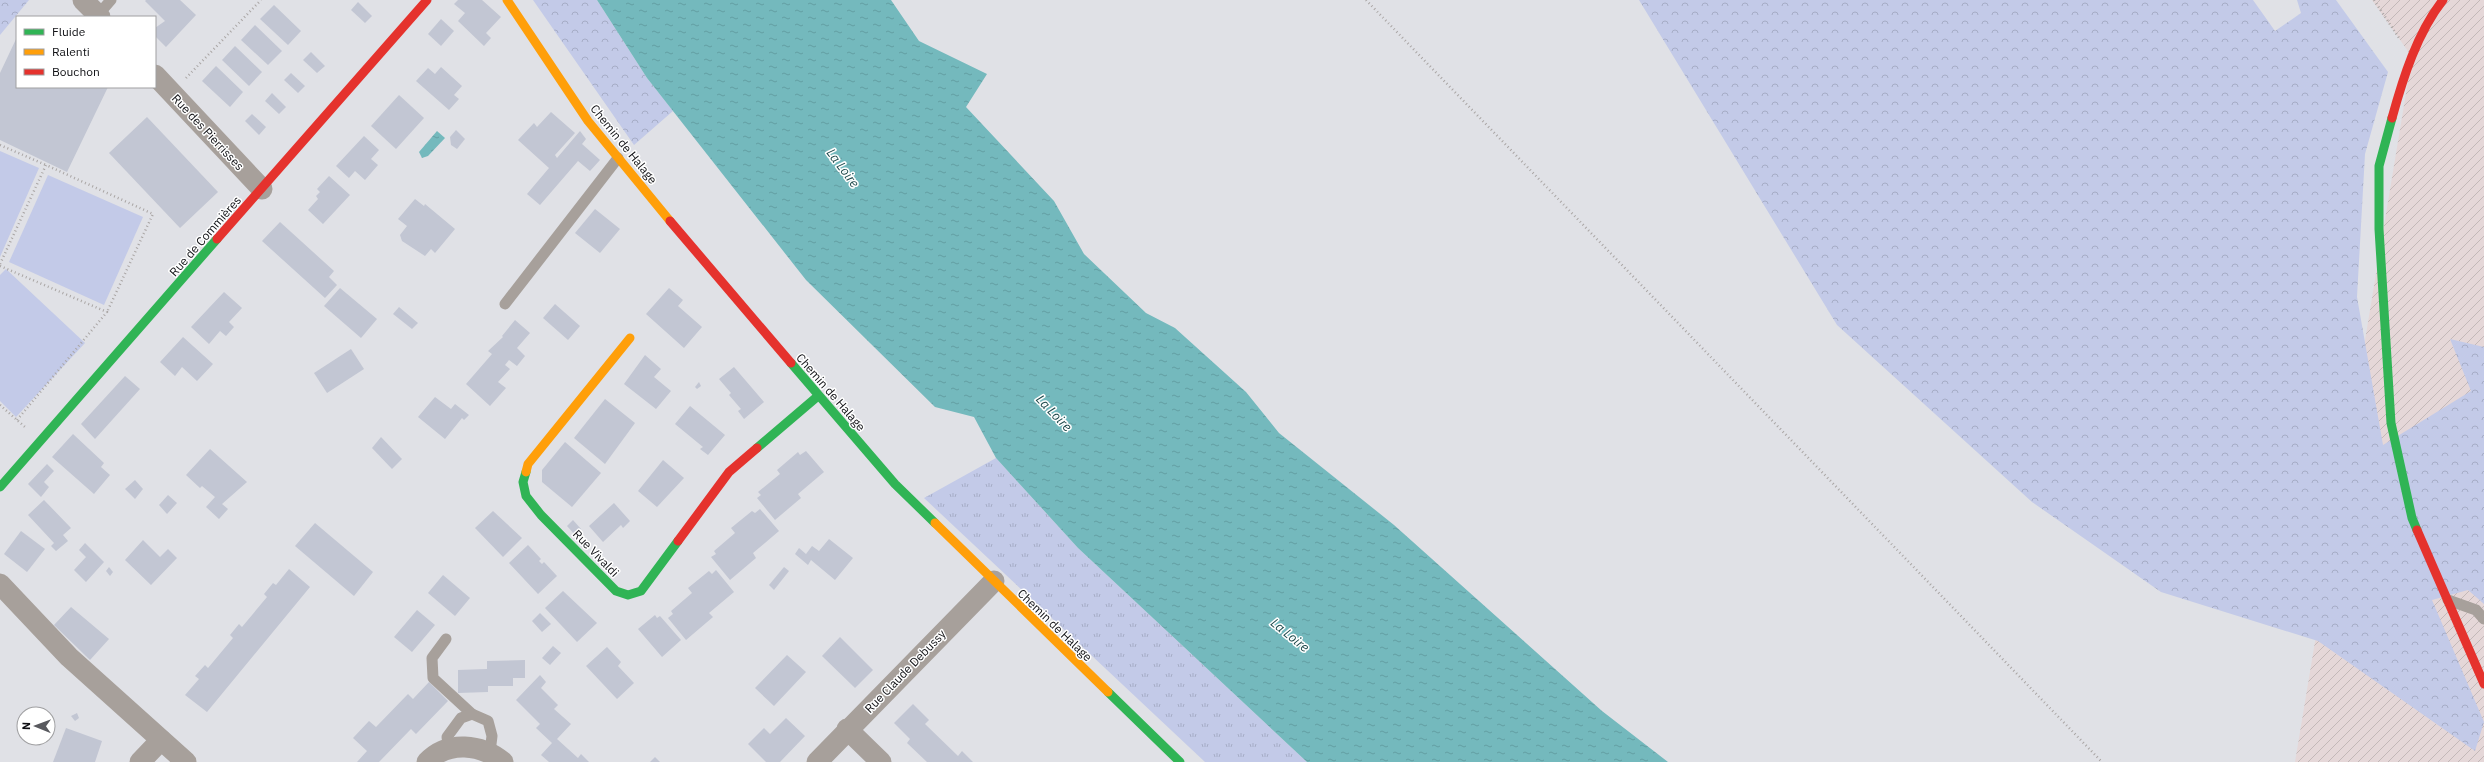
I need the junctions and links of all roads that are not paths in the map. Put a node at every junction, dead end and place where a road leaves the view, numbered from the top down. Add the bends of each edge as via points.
1 (427, 0) edge
2 (507, 0) edge
3 (2443, 0) edge
4 (156, 76) edge
5 (618, 158) junction
6 (262, 188) junction
7 (505, 304) dead end
8 (630, 338) dead end
9 (818, 396) junction
10 (0, 487) edge
11 (994, 581) junction
12 (0, 584) edge
13 (2447, 600) junction
14 (2484, 619) edge
15 (446, 640) dead end
16 (2484, 684) edge
17 (472, 714) junction
18 (847, 730) junction
19 (161, 740) junction
20 (449, 749) junction
21 (496, 757) edge
22 (140, 762) edge
23 (186, 762) edge
24 (427, 762) edge
25 (817, 762) edge
26 (881, 762) edge
27 (1180, 762) edge

1 - 6 street, Rue de Commières
2 - 5 street, Chemin de Halage via 588,121
3 - 13 street via 2431,15 2401,84 2379,166 2379,229 2391,415 2412,518
4 - 6 street, Rue des Pierrisses
5 - 7 lane
5 - 9 street, Chemin de Halage
6 - 10 street, Rue de Commières
8 - 9 street, Rue Vivaldi via 528,464 523,482 526,496 541,515 616,591 628,595 641,591 729,472
9 - 11 street, Chemin de Halage via 895,484
11 - 18 street, Rue Claude Debussy
11 - 27 street, Chemin de Halage
12 - 19 street via 69,657
13 - 14 lane via 2476,610
13 - 16 street
15 - 17 lane via 432,658 433,678
17 - 20 lane via 461,718 447,737
17 - 21 lane via 488,722
18 - 25 street, Rue Claude Debussy
18 - 26 street
19 - 22 street
19 - 23 street
20 - 21 street via 462,746 479,748
20 - 24 street

